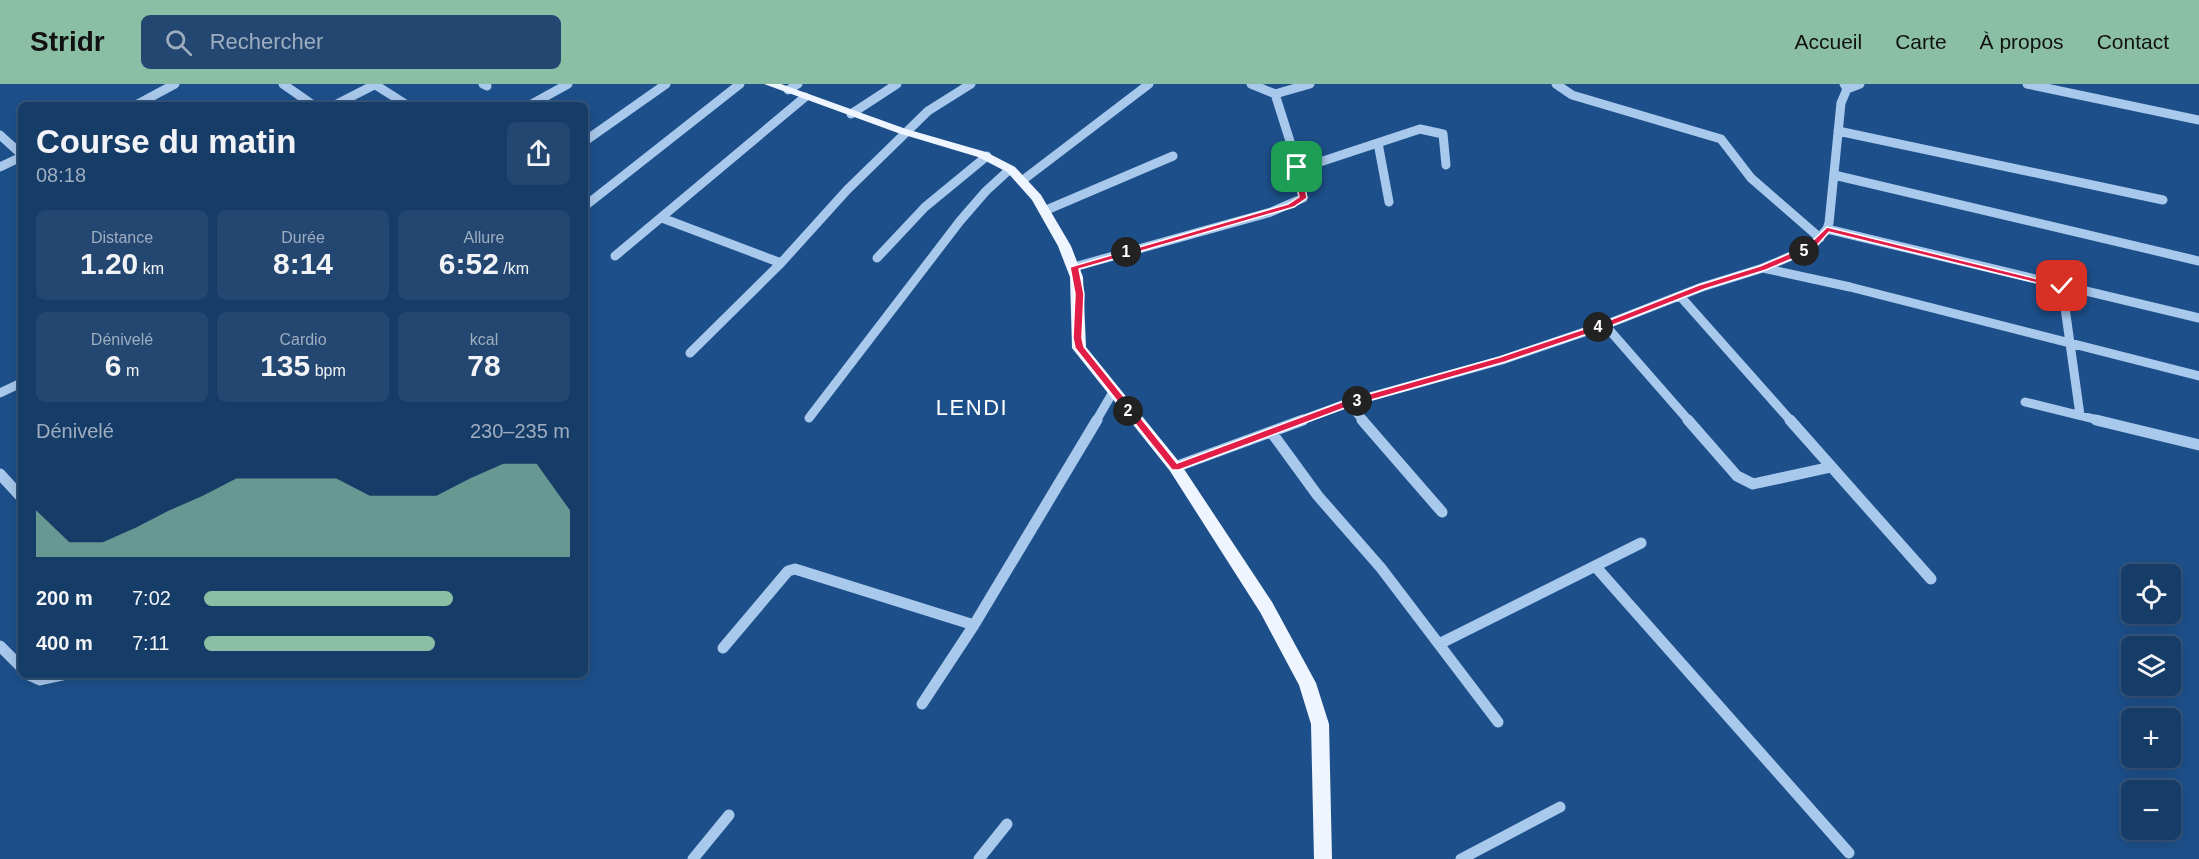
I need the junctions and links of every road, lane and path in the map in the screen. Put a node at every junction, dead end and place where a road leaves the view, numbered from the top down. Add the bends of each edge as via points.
1 (176, 84) edge
2 (283, 84) edge
3 (375, 84) edge
4 (568, 84) edge
5 (666, 84) edge
6 (740, 84) edge
7 (770, 84) edge
8 (897, 84) edge
9 (971, 84) edge
10 (1149, 84) edge
11 (1251, 84) edge
12 (1310, 84) edge
13 (1556, 84) edge
14 (1860, 84) edge
15 (2027, 84) edge
16 (1845, 86) edge
17 (793, 87) edge
18 (1275, 94) junction
19 (805, 97) junction
20 (141, 102) edge
21 (309, 102) edge
22 (341, 102) edge
23 (402, 102) edge
24 (535, 102) edge
25 (851, 114) junction
26 (2199, 120) edge
27 (1838, 131) junction
28 (906, 132) junction
29 (0, 135) edge
30 (588, 139) edge
31 (1378, 144) junction
32 (18, 153) edge
33 (987, 156) junction
34 (1173, 156) dead end
35 (18, 158) edge
36 (1446, 165) dead end
37 (0, 167) edge
38 (1297, 167) junction
39 (1009, 170) junction
40 (1834, 175) junction
41 (1023, 180) junction
42 (2163, 200) dead end
43 (1389, 202) dead end
44 (588, 204) edge
45 (1044, 212) junction
46 (662, 218) junction
47 (1827, 229) junction
48 (1820, 238) junction
49 (615, 256) dead end
50 (877, 258) dead end
51 (2199, 261) edge
52 (781, 263) junction
53 (1074, 267) junction
54 (1763, 268) junction
55 (2062, 286) junction
56 (1680, 296) junction
57 (2199, 318) edge
58 (1605, 325) junction
59 (2070, 343) junction
60 (690, 353) dead end
61 (2199, 376) edge
62 (18, 384) edge
63 (1113, 392) junction
64 (0, 393) edge
65 (2025, 402) dead end
66 (1348, 403) junction
67 (2080, 415) junction
68 (809, 418) dead end
69 (1272, 433) junction
70 (2199, 445) edge
71 (1175, 467) junction
72 (1831, 467) junction
73 (0, 474) edge
74 (18, 494) edge
75 (1442, 512) dead end
76 (1641, 543) dead end
77 (1595, 566) junction
78 (1931, 579) dead end
79 (974, 625) junction
80 (1439, 644) junction
81 (0, 646) edge
82 (723, 648) dead end
83 (18, 664) edge
84 (922, 704) dead end
85 (1498, 722) dead end
86 (1560, 807) dead end
87 (729, 815) dead end
88 (1007, 824) dead end
89 (1849, 854) dead end
90 (693, 859) edge
91 (979, 859) edge
92 (1323, 859) edge
93 (1461, 859) edge

1 - 20 street
2 - 21 street
3 - 22 street
3 - 23 street
4 - 24 street
5 - 30 street
6 - 44 street
7 - 17 main road
8 - 25 street
9 - 28 street via 928,111
10 - 41 street
11 - 18 street
12 - 18 street
13 - 48 street via 1572,95 1721,139 1751,178
14 - 16 street
15 - 26 street
16 - 27 street
17 - 19 main road
18 - 38 street
19 - 25 main road
19 - 46 street
25 - 28 main road
27 - 40 street
27 - 42 street
28 - 33 main road
28 - 52 street
29 - 32 street
31 - 36 street via 1420,129 1439,131 1444,138
31 - 38 street
31 - 43 street
33 - 39 main road
33 - 50 street via 925,207
34 - 45 street
35 - 37 street
38 - 53 street via 1303,198 1291,205
39 - 41 main road
39 - 68 street via 960,221
40 - 47 street
40 - 51 street
41 - 45 main road
45 - 53 main road
46 - 49 street
46 - 52 street
47 - 48 street
47 - 55 street
48 - 54 street via 1810,248
52 - 60 street
53 - 63 main road via 1079,294 1079,348
54 - 56 street
54 - 59 street
55 - 57 street
55 - 59 street
56 - 58 street
56 - 72 street
58 - 66 street via 1502,360
58 - 72 street via 1737,476 1753,484
59 - 61 street
59 - 67 street
62 - 64 street
63 - 71 main road
63 - 79 street
65 - 67 street
66 - 69 street
66 - 75 street
67 - 70 street
69 - 71 street
69 - 80 street via 1318,496 1362,543
71 - 92 main road via 1266,607 1310,690 1320,732
72 - 78 street
73 - 74 street
76 - 77 street
77 - 80 street
77 - 89 street
79 - 82 street via 795,569 781,579
79 - 84 street
80 - 85 street
81 - 83 street
86 - 93 street
87 - 90 street
88 - 91 street

